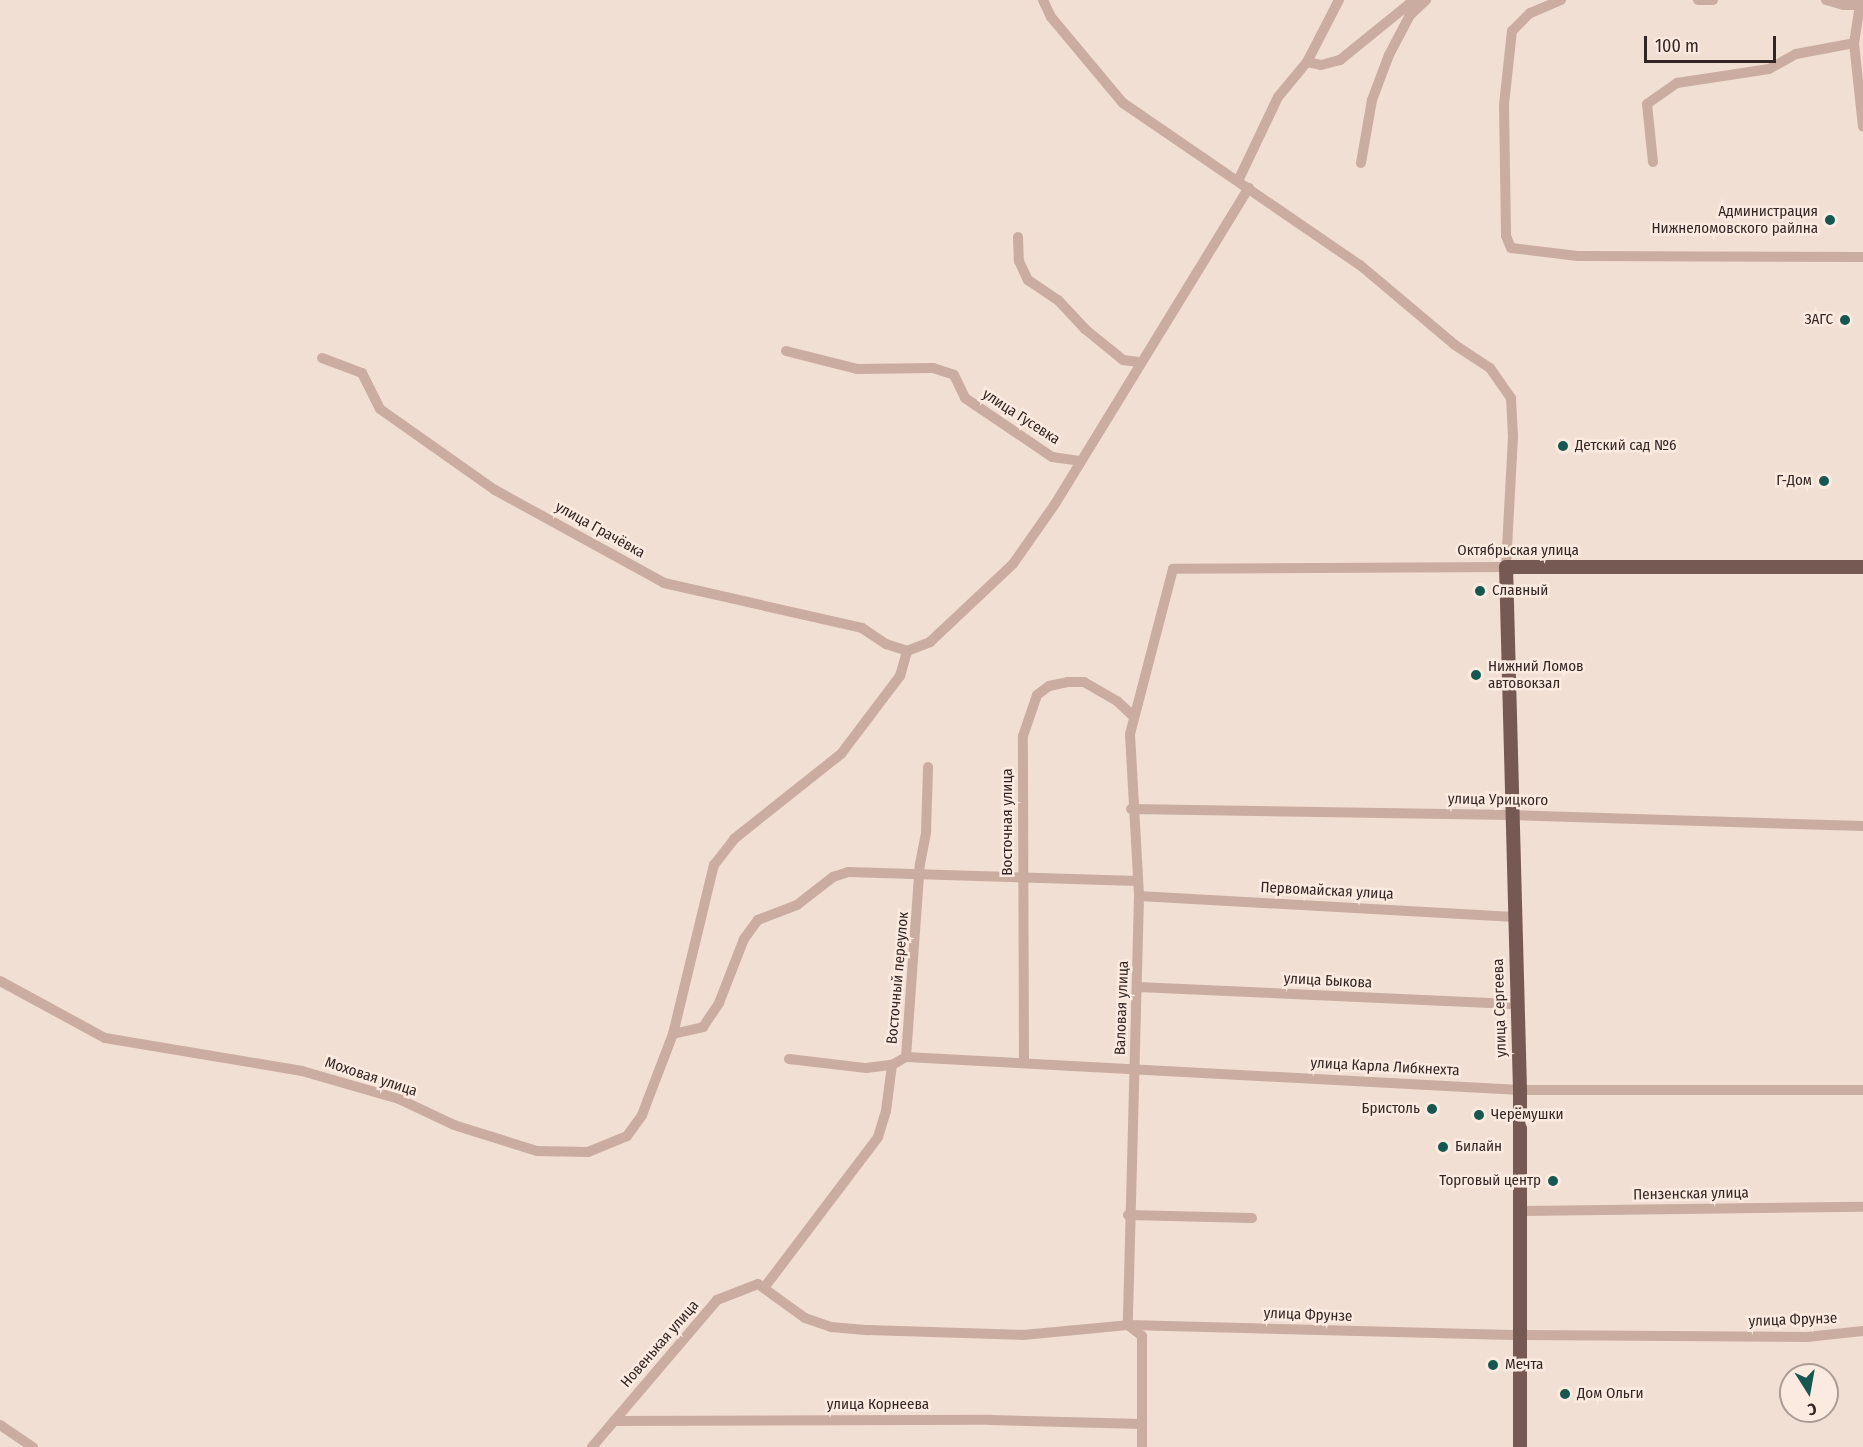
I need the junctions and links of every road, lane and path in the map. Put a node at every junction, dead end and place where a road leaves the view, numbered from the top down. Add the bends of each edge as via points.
1 (1043, 0) edge
2 (1339, 0) edge
3 (1414, 0) edge
4 (1426, 0) edge
5 (1537, 0) edge
6 (1562, 0) edge
7 (1698, 0) edge
8 (1713, 0) edge
9 (1826, 0) edge
10 (1862, 5) edge
11 (1530, 13) junction
12 (1854, 43) junction
13 (1307, 62) junction
14 (1863, 127) edge
15 (1653, 162) dead end
16 (1361, 163) dead end
17 (1238, 181) junction
18 (1249, 189) junction
19 (1018, 237) dead end
20 (1863, 257) edge
21 (786, 351) dead end
22 (322, 358) dead end
23 (1139, 362) junction
24 (1080, 461) junction
25 (1506, 567) junction
26 (1863, 567) edge
27 (1173, 569) joint
28 (907, 651) junction
29 (1133, 716) junction
30 (928, 767) dead end
31 (1131, 809) junction
32 (1511, 814) junction
33 (1863, 826) edge
34 (922, 877) junction
35 (1023, 879) junction
36 (1137, 881) junction
37 (1139, 896) junction
38 (1514, 917) junction
39 (0, 981) edge
40 (1138, 987) junction
41 (1517, 1005) junction
42 (673, 1034) junction
43 (906, 1057) junction
44 (789, 1059) dead end
45 (1024, 1062) junction
46 (892, 1065) junction
47 (1134, 1068) junction
48 (1520, 1090) junction
49 (1863, 1090) edge
50 (1863, 1207) edge
51 (1519, 1211) junction
52 (1128, 1215) junction
53 (1252, 1218) dead end
54 (764, 1288) junction
55 (1128, 1325) junction
56 (1863, 1331) edge
57 (1521, 1335) junction
58 (614, 1421) junction
59 (1142, 1424) junction
60 (0, 1425) edge
61 (33, 1447) edge
62 (592, 1447) edge
63 (1142, 1447) edge
64 (1520, 1447) edge

1 - 17 street via 1051,17 1123,103
2 - 13 street
3 - 13 street via 1340,60 1321,66
4 - 16 street via 1410,15 1389,55 1372,100
5 - 11 street
6 - 11 street
7 - 8 street
9 - 10 street
10 - 12 street
11 - 20 street via 1512,31 1508,58 1505,192 1506,236 1511,248 1578,256
12 - 14 street
12 - 15 street via 1796,54 1769,69 1677,83 1647,105
13 - 17 street via 1278,97
17 - 18 street
18 - 23 street
18 - 25 street via 1360,265 1455,345 1490,368 1511,398 1513,437
19 - 23 street via 1019,261 1028,280 1058,300 1123,360
21 - 24 street, улица Гусевка via 857,369 933,368 954,375 965,398 1052,457
22 - 28 street, улица Грачёвка via 362,373 380,409 495,490 664,583 862,628 886,644
23 - 24 street
24 - 28 street via 1013,564 930,642
25 - 26 main road, Октябрьская улица
25 - 27 street, Октябрьская улица
25 - 32 main road, улица Сергеева
27 - 29 street, Валовая улица
28 - 42 street, Моховая улица via 900,676 841,754 734,839 714,865
29 - 31 street, Валовая улица
29 - 35 street, Восточная улица via 1084,682 1049,686 1037,695 1023,736
30 - 34 street, Восточный переулок
31 - 32 street, улица Урицкого
31 - 36 street, Валовая улица
32 - 33 street, улица Урицкого
32 - 38 main road, улица Сергеева
34 - 35 street
34 - 42 street via 848,872 833,876 797,905 758,920 744,939 719,1004 703,1027
34 - 43 street, Восточный переулок
35 - 36 street
35 - 45 street, Восточная улица
36 - 37 street, Валовая улица
37 - 38 street, Первомайская улица
37 - 40 street, Валовая улица
38 - 41 main road, улица Сергеева
39 - 42 street, Моховая улица via 105,1038 302,1071 399,1099 454,1125 537,1151 588,1152 627,1136 642,1115
40 - 41 street, улица Быкова
40 - 47 street, Валовая улица
41 - 48 main road, улица Сергеева
43 - 45 street, улица Карла Либкнехта
43 - 46 street, Восточный переулок
44 - 46 street via 866,1068
45 - 47 street, улица Карла Либкнехта
46 - 54 street, Восточный переулок via 878,1137
47 - 48 street, улица Карла Либкнехта
47 - 52 street, Валовая улица
48 - 49 street, улица Карла Либкнехта
48 - 51 main road, улица Сергеева
50 - 51 street, Пензенская улица
51 - 57 main road, улица Сергеева
52 - 53 street
52 - 55 street, Валовая улица
54 - 55 street, улица Фрунзе via 805,1318 831,1328 1023,1335
54 - 58 street, Новенькая улица via 758,1284 717,1300
55 - 57 street, улица Фрунзе
55 - 59 street via 1142,1336
56 - 57 street, улица Фрунзе via 1807,1337
57 - 64 main road, улица Сергеева
58 - 59 street, улица Корнеева via 991,1420
58 - 62 street, Новенькая улица
59 - 63 street
60 - 61 street

